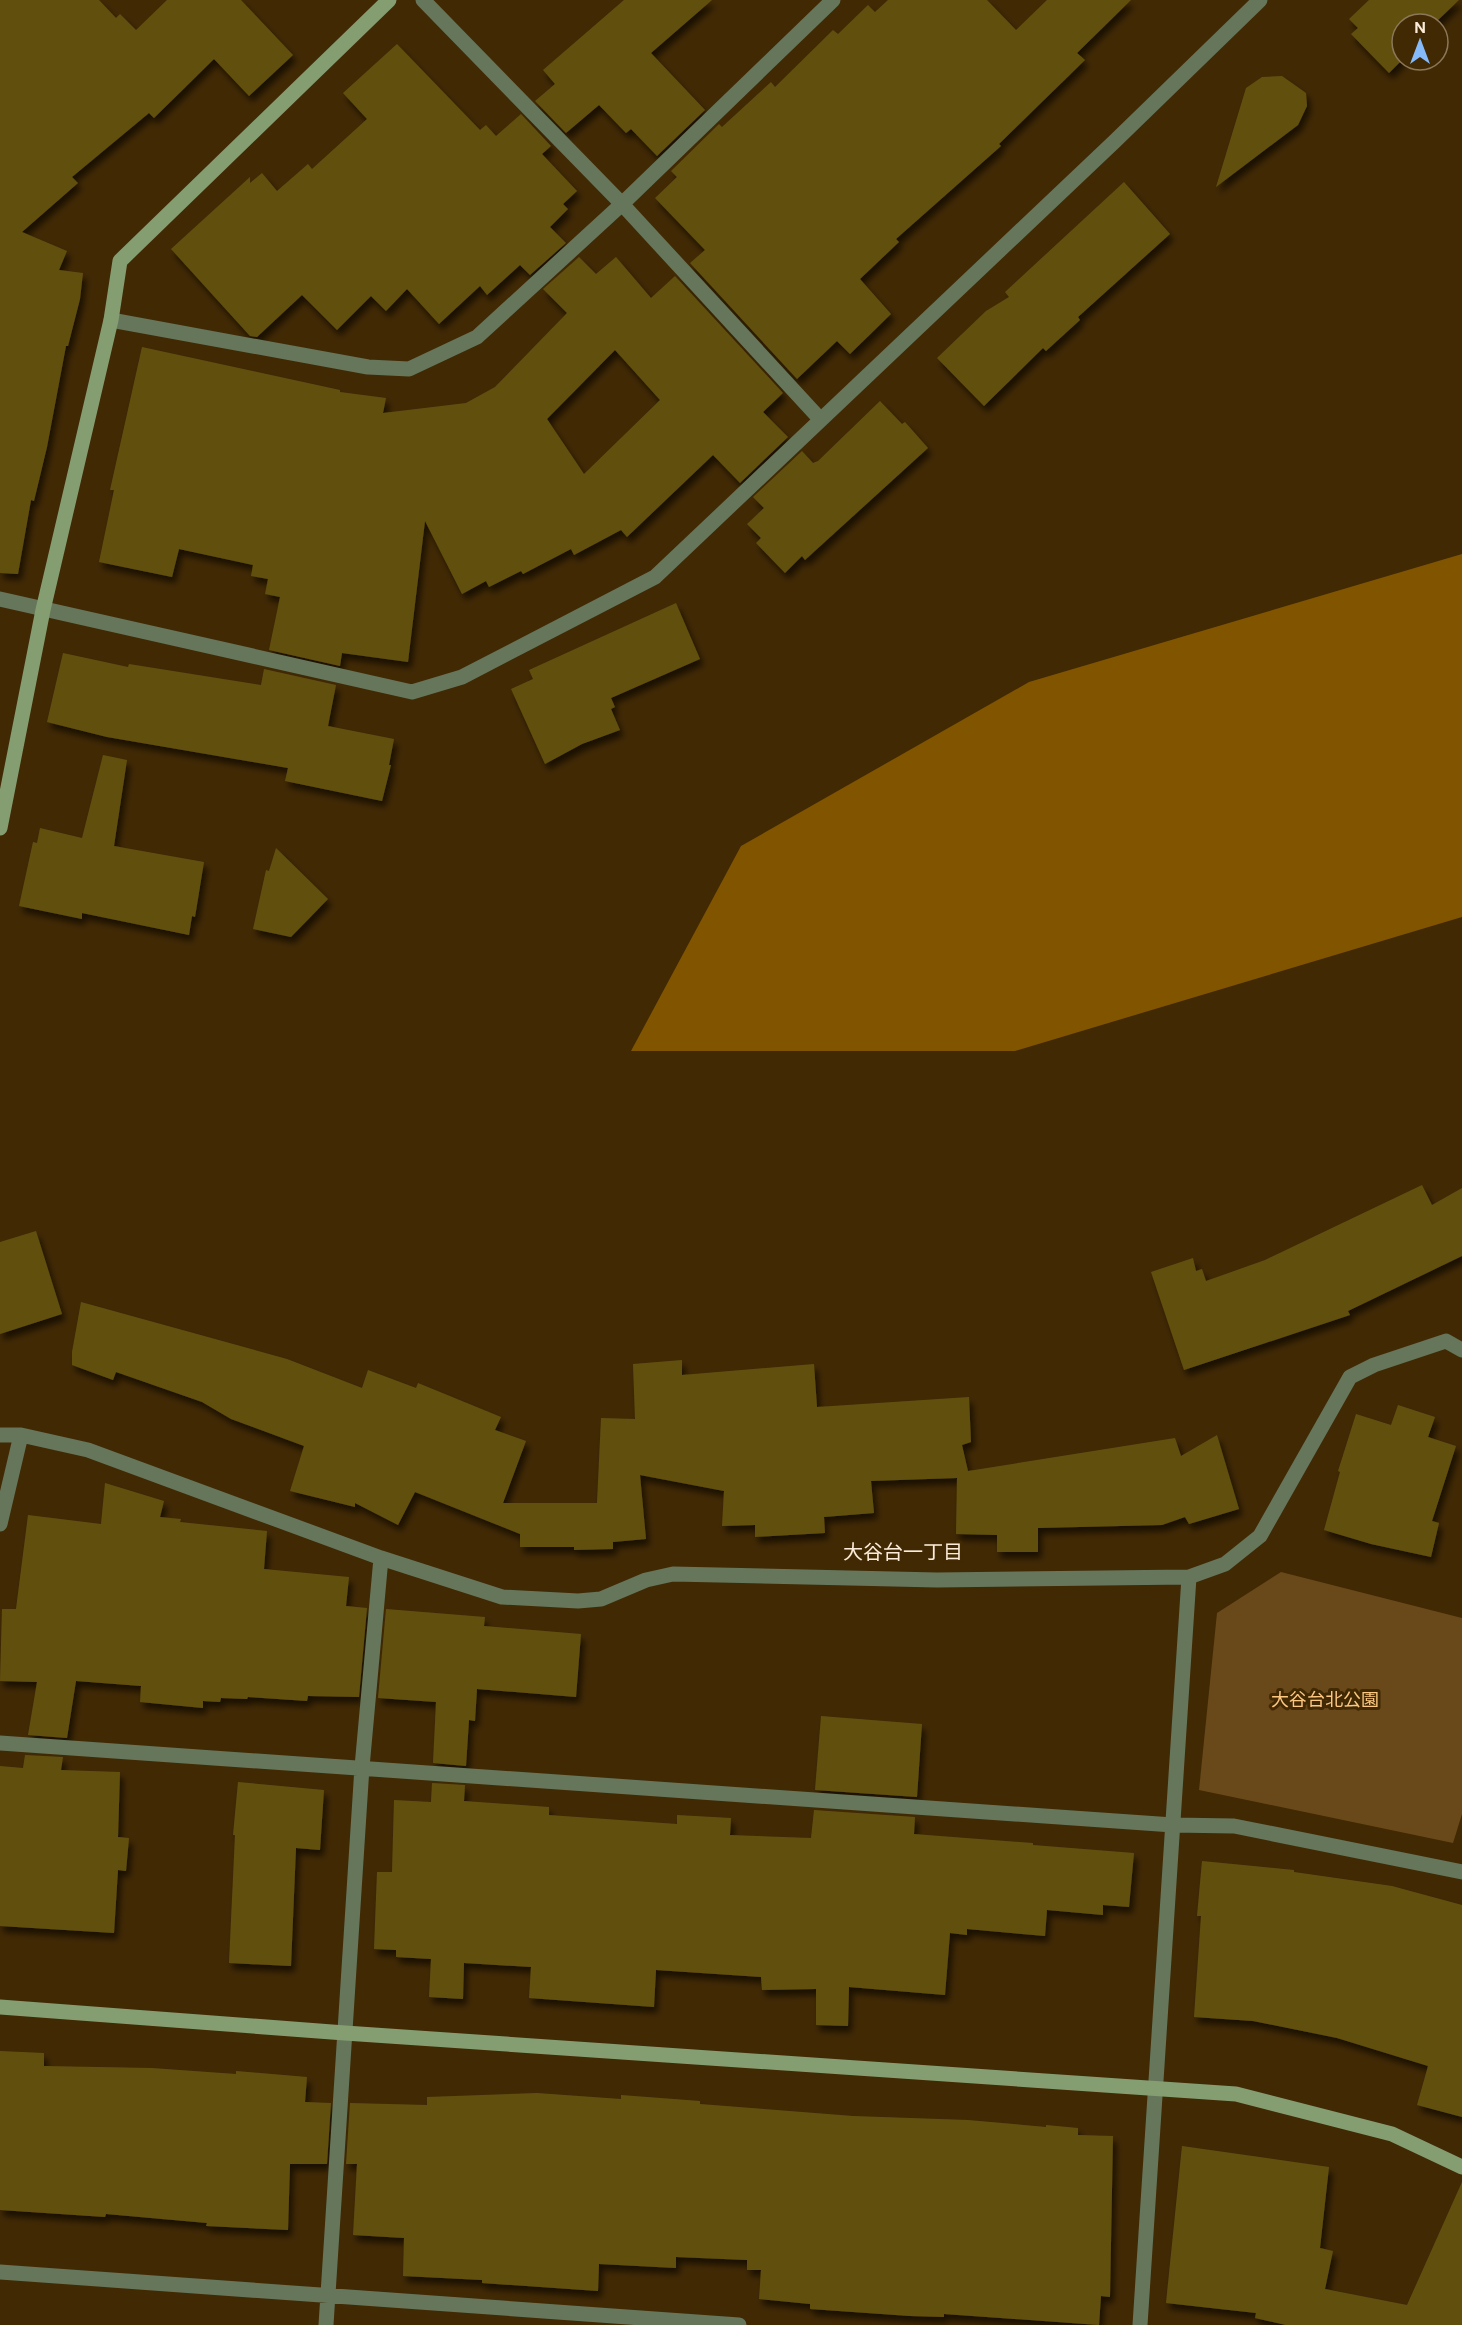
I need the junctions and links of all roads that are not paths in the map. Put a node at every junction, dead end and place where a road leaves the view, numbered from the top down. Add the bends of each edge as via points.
1 (388, 0) edge
2 (423, 0) edge
3 (833, 0) edge
4 (1260, 0) edge
5 (622, 204) junction
6 (111, 320) junction
7 (820, 419) junction
8 (0, 599) edge
9 (43, 610) junction
10 (0, 828) edge
11 (1462, 1350) edge
12 (0, 1435) edge
13 (21, 1435) junction
14 (0, 1524) edge
15 (381, 1558) junction
16 (1189, 1577) junction
17 (0, 1743) edge
18 (362, 1767) junction
19 (1173, 1825) junction
20 (1462, 1872) edge
21 (0, 2007) edge
22 (345, 2033) junction
23 (1154, 2087) junction
24 (1462, 2167) edge
25 (0, 2272) edge
26 (328, 2296) junction
27 (326, 2325) edge
28 (739, 2325) edge
29 (1140, 2325) edge

1 - 6 street via 120,261
2 - 5 street
3 - 5 street
4 - 7 street
5 - 6 street via 477,337 409,369 368,367
5 - 7 street
6 - 9 street
7 - 9 street via 655,577 462,677 412,692
8 - 9 street
9 - 10 street
11 - 16 street via 1446,1341 1350,1377 1260,1536 1226,1564
12 - 13 street
13 - 14 street
13 - 15 street via 88,1450
15 - 16 street via 502,1597 578,1601 601,1599 646,1580 673,1574 937,1580
15 - 18 street
16 - 19 street
17 - 18 street
18 - 19 street
18 - 22 street
19 - 20 street via 1234,1826
19 - 23 street
21 - 22 street
22 - 23 street
22 - 26 street
23 - 24 street via 1236,2094 1381,2131
23 - 29 street
25 - 26 street
26 - 27 street
26 - 28 street

